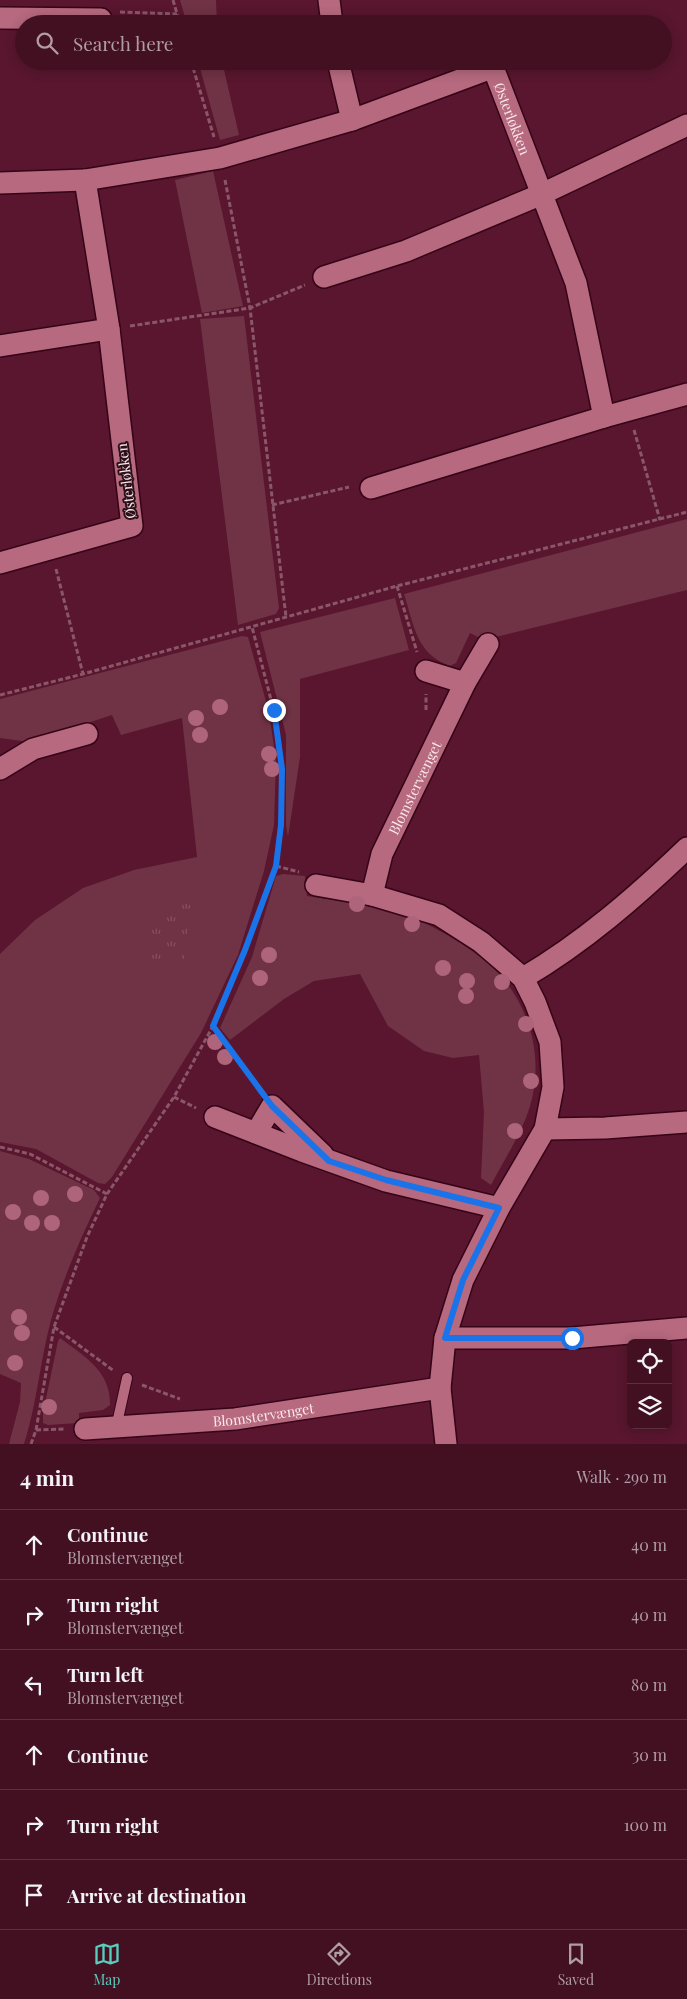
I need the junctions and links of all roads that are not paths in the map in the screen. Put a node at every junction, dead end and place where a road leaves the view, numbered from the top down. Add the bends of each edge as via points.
1 (329, 0) edge
2 (331, 15) edge
3 (0, 18) edge
4 (15, 18) edge
5 (340, 70) edge
6 (486, 70) edge
7 (490, 70) edge
8 (352, 120) junction
9 (687, 125) edge
10 (85, 180) junction
11 (0, 183) edge
12 (542, 194) junction
13 (324, 277) road end
14 (109, 329) junction
15 (0, 346) edge
16 (687, 394) edge
17 (604, 417) junction
18 (371, 488) road end
19 (0, 563) edge
20 (488, 644) dead end
21 (426, 672) dead end
22 (465, 683) junction
23 (87, 734) dead end
24 (0, 769) edge
25 (687, 848) edge
26 (316, 885) dead end
27 (372, 895) junction
28 (523, 978) junction
29 (215, 1117) dead end
30 (687, 1122) edge
31 (545, 1129) junction
32 (256, 1133) junction
33 (329, 1161) junction
34 (499, 1208) junction
35 (687, 1328) edge
36 (445, 1338) junction
37 (128, 1378) dead end
38 (440, 1388) junction
39 (116, 1428) junction
40 (85, 1429) road end
41 (446, 1444) edge

1 - 2 street
3 - 4 street
5 - 8 street
6 - 8 street, Østerløkken
7 - 12 street, Østerløkken via 496,75
8 - 10 street, Østerløkken via 220,158
9 - 12 street
10 - 11 street, Østerløkken
10 - 14 street, Østerløkken
12 - 13 street via 406,251
12 - 17 street, Østerløkken via 576,283
14 - 15 street
14 - 19 street, Østerløkken via 132,526
16 - 17 street
17 - 18 street
20 - 22 street, Blomstervænget
21 - 22 street
22 - 27 street, Blomstervænget via 382,854
23 - 24 street via 33,749
25 - 28 street via 557,958
26 - 27 street
27 - 28 street via 440,916 481,942
28 - 31 street via 536,1002 550,1042 553,1087
29 - 32 street
30 - 31 street
31 - 34 street
32 - 33 street
32 - 33 street via 272,1106
33 - 34 street via 386,1180
34 - 36 street via 463,1280
35 - 36 street via 572,1338
36 - 38 street
37 - 39 lane
38 - 39 street, Blomstervænget via 235,1419
38 - 41 street
39 - 40 street, Blomstervænget

